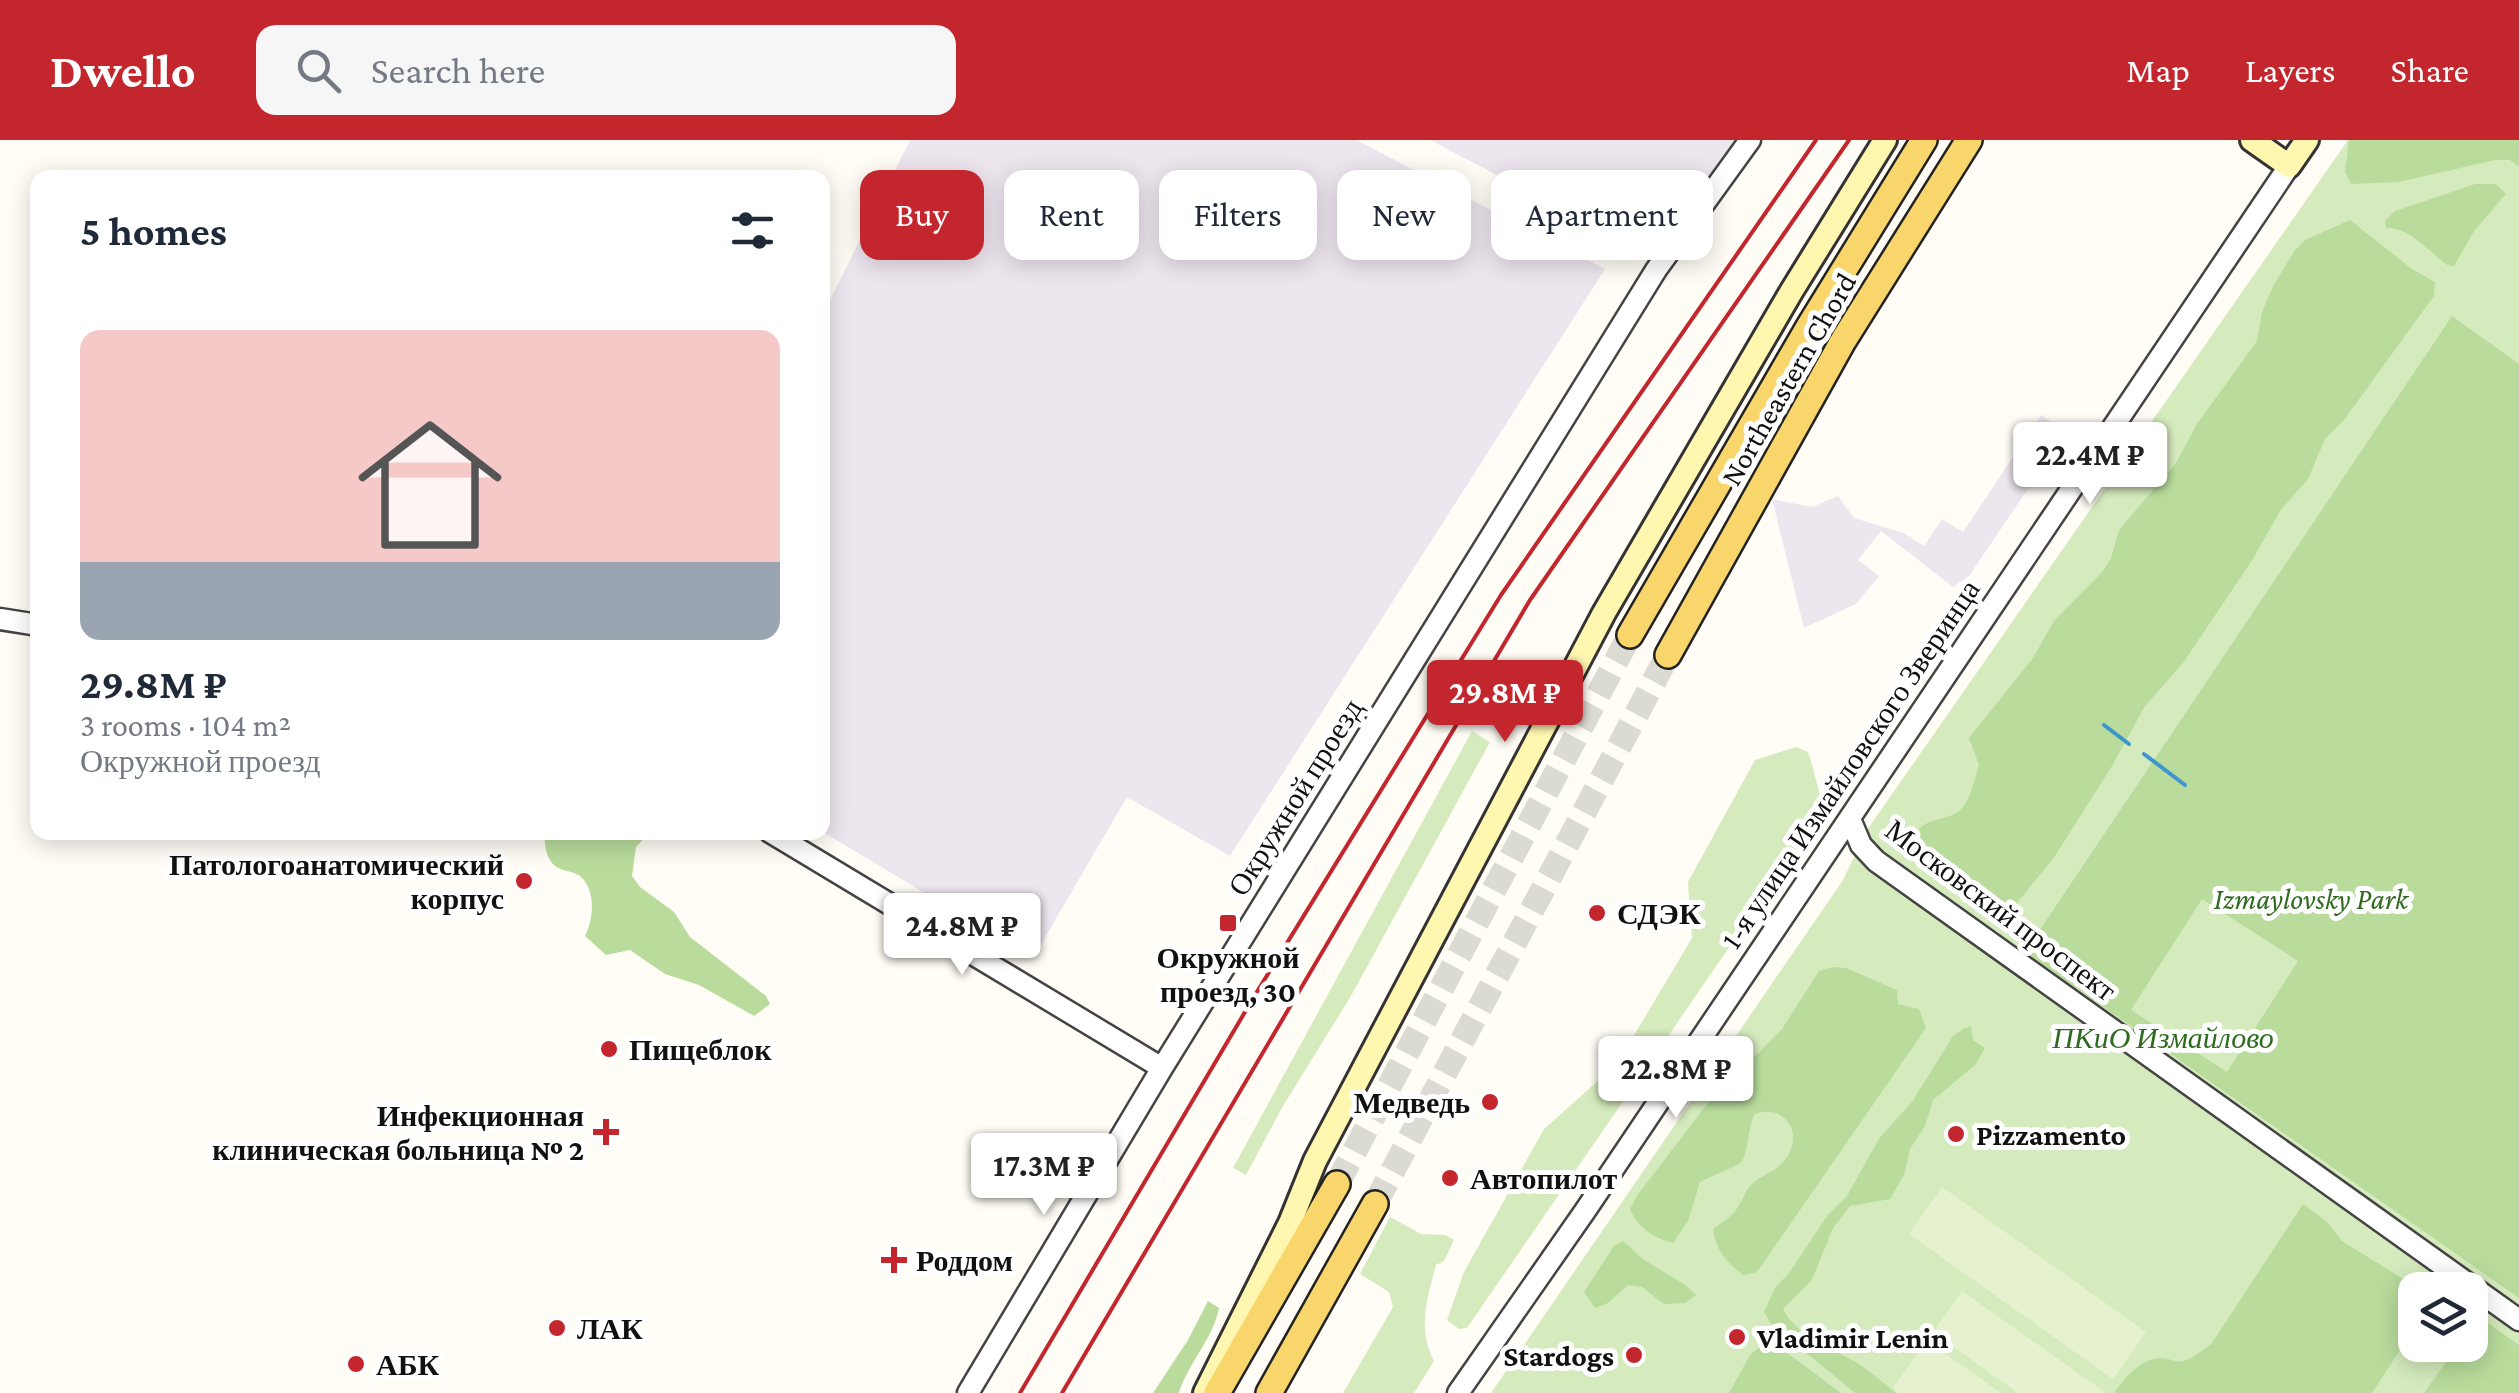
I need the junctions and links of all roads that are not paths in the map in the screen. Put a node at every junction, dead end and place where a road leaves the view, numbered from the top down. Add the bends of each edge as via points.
1 (1750, 140) edge
2 (1885, 140) edge
3 (1924, 140) edge
4 (1969, 140) edge
5 (2252, 140) edge
6 (2306, 140) edge
7 (2289, 166) junction
8 (0, 618) edge
9 (30, 624) edge
10 (1630, 635) tunnel mouth
11 (1668, 655) tunnel mouth
12 (1850, 819) junction
13 (783, 840) edge
14 (1162, 1068) junction
15 (1337, 1184) tunnel mouth
16 (1375, 1204) tunnel mouth
17 (2519, 1320) edge
18 (968, 1393) edge
19 (1205, 1393) edge
20 (1217, 1393) edge
21 (1269, 1393) edge
22 (1458, 1393) edge

1 - 14 street, Окружной проезд via 1656,270
2 - 19 main road via 1604,613 1315,1161
3 - 10 main road, Northeastern Chord
4 - 11 main road, Northeastern Chord via 1843,341
5 - 7 main road
6 - 7 main road
7 - 12 street, 1-я улица Измайловского Зверинца
8 - 9 street
12 - 17 street, Московский проспект via 1876,861
12 - 22 street, 1-я улица Измайловского Зверинца
13 - 14 street
14 - 18 street, Окружной проезд
15 - 20 main road
16 - 21 main road

